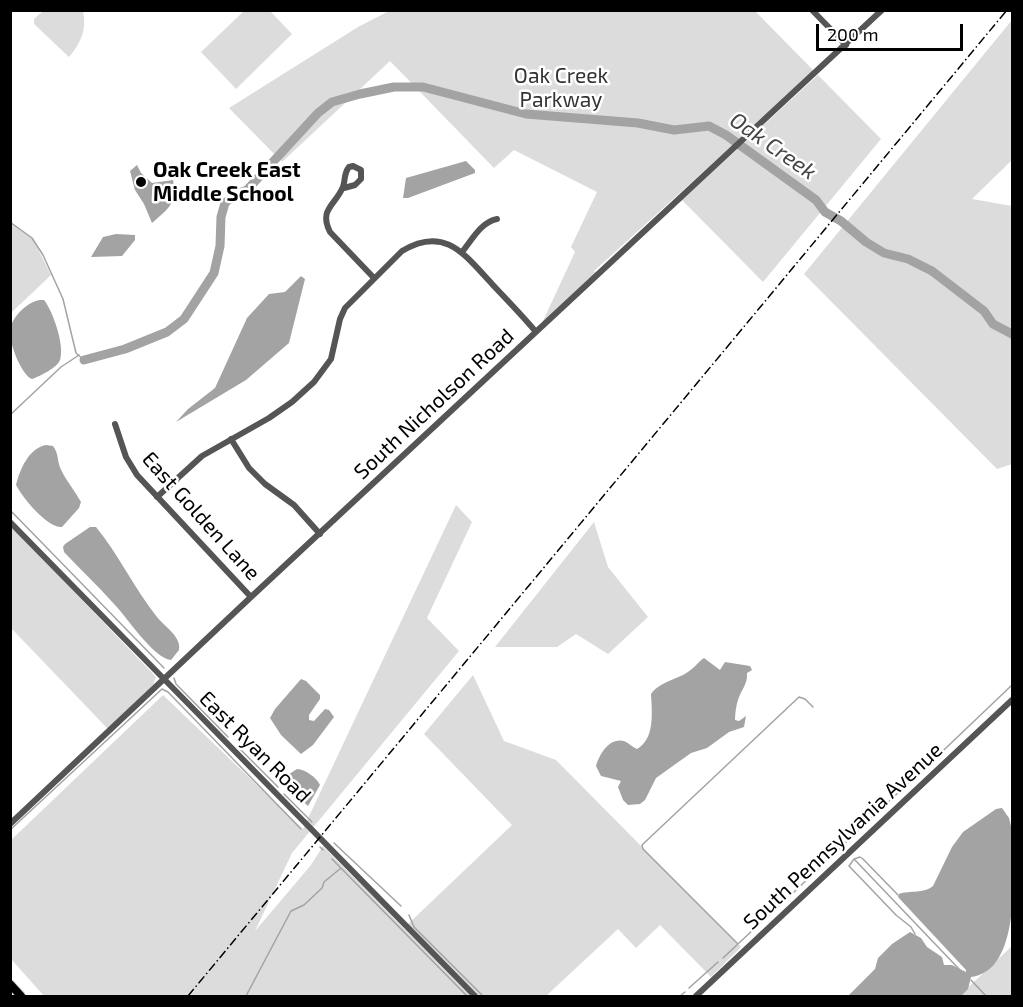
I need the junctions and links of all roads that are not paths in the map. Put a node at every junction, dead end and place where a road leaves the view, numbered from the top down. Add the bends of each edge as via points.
1 (812, 10) edge
2 (882, 10) edge
3 (846, 45) junction
4 (344, 188) dead end
5 (497, 219) dead end
6 (462, 252) junction
7 (374, 278) junction
8 (536, 332) junction
9 (114, 424) dead end
10 (231, 439) junction
11 (157, 497) junction
12 (10, 522) edge
13 (320, 534) junction
14 (251, 597) junction
15 (163, 680) junction
16 (1012, 700) edge
17 (10, 824) edge
18 (10, 986) edge
19 (21, 996) edge
20 (475, 996) edge
21 (696, 996) edge

1 - 3 street
2 - 3 street, South Nicholson Road
3 - 8 street, South Nicholson Road
4 - 7 street via 328,210 326,224
5 - 6 street via 481,227
6 - 7 street via 441,243 412,245
6 - 8 street
7 - 10 street via 345,308 334,352 314,382 292,402
8 - 13 street, South Nicholson Road
9 - 11 street, East Golden Lane via 126,457
10 - 11 street via 202,456
10 - 13 street via 249,468 294,505
11 - 14 street, East Golden Lane
12 - 15 street, East Ryan Road
13 - 14 street, South Nicholson Road
14 - 15 street, South Nicholson Road
15 - 17 street, South Nicholson Road
15 - 20 street, East Ryan Road
16 - 21 street, South Pennsylvania Avenue
18 - 19 main road

